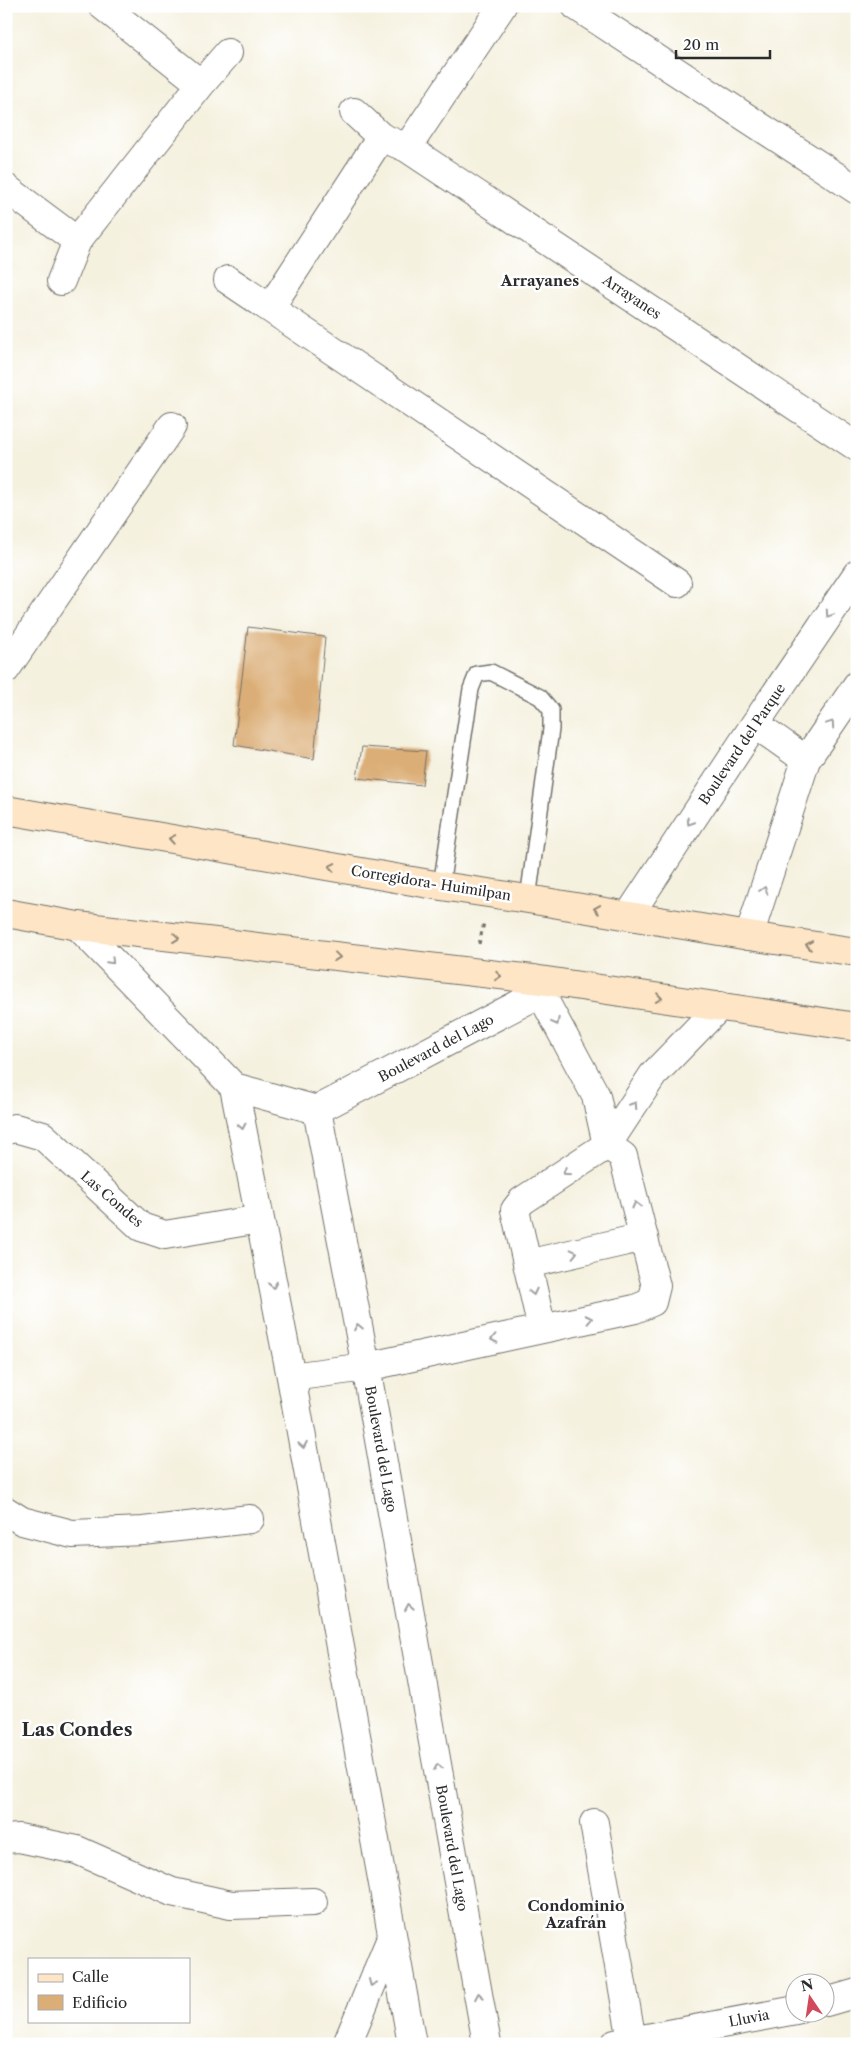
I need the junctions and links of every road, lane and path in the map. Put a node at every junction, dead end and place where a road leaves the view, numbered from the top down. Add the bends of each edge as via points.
1 (103, 6) edge
2 (502, 6) edge
3 (576, 6) edge
4 (228, 53) dead end
5 (201, 84) junction
6 (354, 112) dead end
7 (382, 137) junction
8 (407, 148) junction
9 (6, 188) edge
10 (857, 190) edge
11 (76, 241) junction
12 (228, 280) dead end
13 (61, 282) dead end
14 (270, 308) junction
15 (172, 426) dead end
16 (857, 447) edge
17 (857, 574) edge
18 (677, 583) dead end
19 (6, 669) edge
20 (857, 685) edge
21 (754, 724) junction
22 (806, 760) junction
23 (6, 810) edge
24 (442, 886) junction
25 (491, 893) junction
26 (528, 899) junction
27 (6, 913) edge
28 (629, 915) junction
29 (78, 926) junction
30 (750, 936) junction
31 (857, 952) edge
32 (473, 974) junction
33 (533, 979) junction
34 (720, 1006) junction
35 (857, 1027) edge
36 (234, 1088) junction
37 (317, 1110) junction
38 (6, 1130) edge
39 (607, 1145) junction
40 (260, 1219) junction
41 (644, 1236) junction
42 (526, 1264) junction
43 (542, 1329) junction
44 (366, 1367) junction
45 (291, 1377) junction
46 (6, 1511) edge
47 (250, 1519) dead end
48 (594, 1823) dead end
49 (6, 1839) edge
50 (313, 1902) dead end
51 (391, 1938) junction
52 (857, 1993) edge
53 (836, 1999) edge
54 (786, 2012) edge
55 (623, 2042) edge
56 (347, 2044) edge
57 (412, 2044) edge
58 (487, 2044) edge

1 - 5 street
2 - 8 street
3 - 10 street
4 - 5 street
5 - 11 street
6 - 7 street, Arrayanes
7 - 8 street, Arrayanes
7 - 14 street
8 - 16 street, Arrayanes
9 - 11 street
11 - 13 street
12 - 14 street
14 - 18 street
15 - 19 street
17 -> 21 street, Boulevard del Parque
22 -> 20 street
21 - 22 street
21 -> 28 street, Boulevard del Parque
30 -> 22 street
24 -> 23 main road, Corregidora- Huimilpan
24 - 25 main road, Corregidora- Huimilpan
24 - 26 lane via 472,689 476,674 491,672 540,697 551,710
25 - 26 main road, Corregidora- Huimilpan
25 - 32 path
28 -> 26 main road, Corregidora- Huimilpan
27 - 29 main road
28 - 30 main road, Corregidora- Huimilpan
29 -> 32 main road
29 -> 36 street
31 -> 30 main road, Corregidora- Huimilpan
32 -> 33 main road
33 -> 34 main road
33 - 37 street, Boulevard del Lago via 527,1000
33 -> 39 street via 596,1096
34 - 35 main road
39 -> 34 street via 653,1074
36 - 37 street
36 -> 40 street
44 -> 37 street, Boulevard del Lago
38 - 40 street, Las Condes via 15,1128 43,1136 141,1227 149,1230 165,1235
41 -> 39 street via 623,1156
39 -> 42 street via 522,1201 515,1210
40 -> 45 street
42 -> 41 street
43 -> 41 street via 635,1309 652,1302 656,1286
42 -> 43 street
43 -> 44 street
44 - 45 street
58 -> 44 street, Boulevard del Lago
45 -> 51 street
46 - 47 street via 22,1521 72,1534 143,1531
48 - 55 street
49 - 50 street via 19,1838 77,1850 172,1892 231,1905
51 -> 56 street
51 - 57 street
52 - 53 street
54 - 55 street, Lluvia

